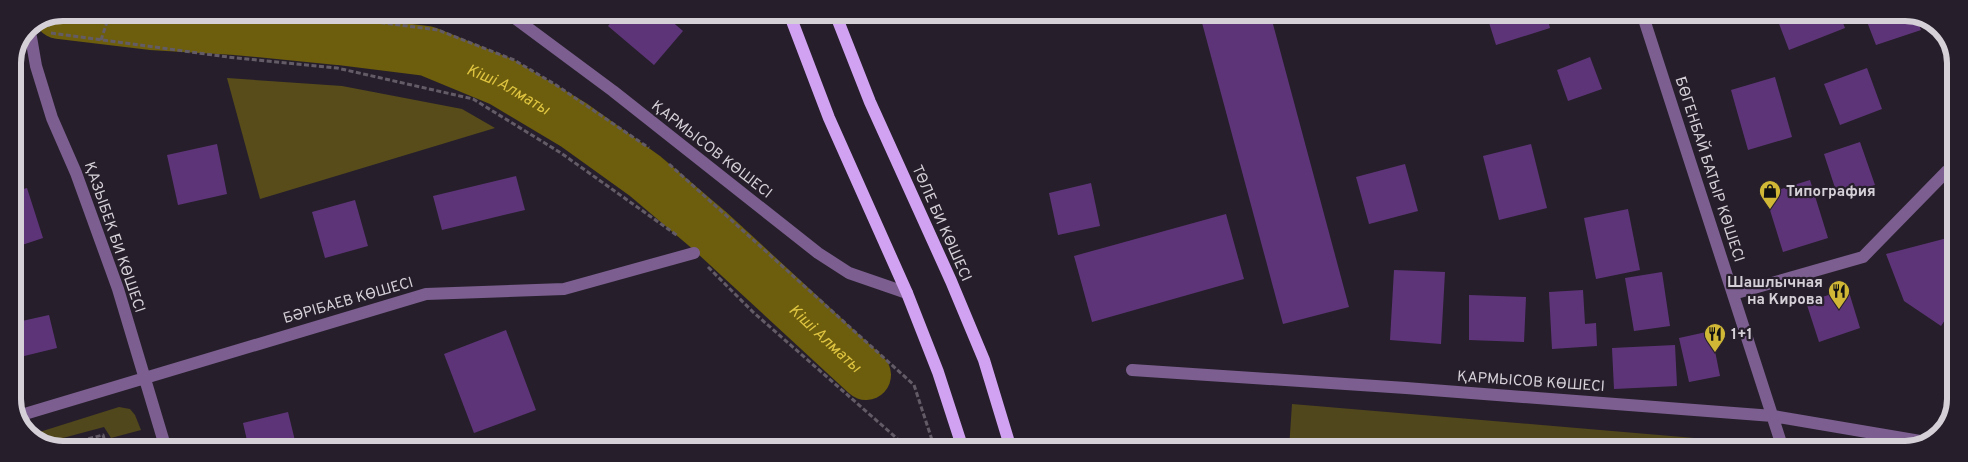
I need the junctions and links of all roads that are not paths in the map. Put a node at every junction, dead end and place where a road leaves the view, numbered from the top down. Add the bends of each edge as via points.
1 (519, 21) edge
2 (792, 21) edge
3 (838, 21) edge
4 (1645, 21) edge
5 (31, 37) road end
6 (1947, 171) dead end
7 (694, 253) road end
8 (907, 293) junction
9 (1733, 294) junction
10 (1132, 370) dead end
11 (144, 377) junction
12 (24, 414) edge
13 (1773, 416) junction
14 (1912, 440) edge
15 (164, 441) edge
16 (960, 441) edge
17 (1009, 441) edge
18 (1781, 441) edge

1 - 8 street, ҚАРМЫСОВ КӨШЕСІ via 613,91 818,254 849,273
2 - 8 main road via 829,118
3 - 17 main road, ТӨЛЕ БИ КӨШЕСІ via 870,102 984,360
4 - 9 street, БӨГЕНБАЙ БАТЫР КӨШЕСІ
5 - 11 street, ҚАЗЫБЕК БИ КӨШЕСІ via 52,118 76,173 118,290
6 - 9 street via 1863,257
7 - 11 street, БӘРІБАЕВ КӨШЕСІ via 564,289 426,294
8 - 16 main road
9 - 13 street, БӨГЕНБАЙ БАТЫР КӨШЕСІ
10 - 13 street, ҚАРМЫСОВ КӨШЕСІ
11 - 12 street, БӘРІБАЕВ КӨШЕСІ
11 - 15 street, ҚАЗЫБЕК БИ КӨШЕСІ
13 - 14 street, ҚАРМЫСОВ КӨШЕСІ
13 - 18 street, БӨГЕНБАЙ БАТЫР КӨШЕСІ

